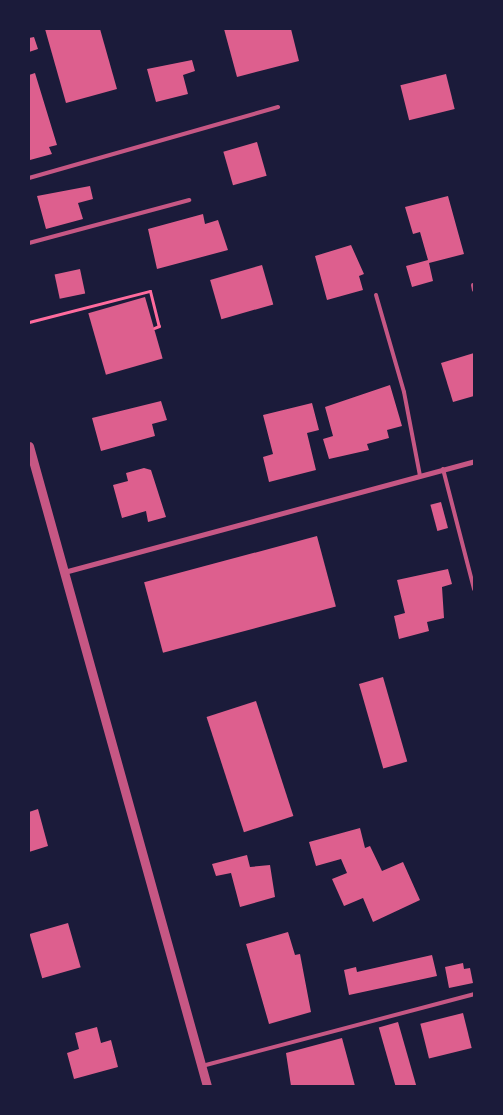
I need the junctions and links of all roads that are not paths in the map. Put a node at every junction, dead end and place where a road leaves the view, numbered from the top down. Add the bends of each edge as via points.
1 (278, 107) dead end
2 (29, 178) edge
3 (189, 200) dead end
4 (29, 243) edge
5 (376, 295) dead end
6 (29, 446) edge
7 (474, 461) edge
8 (443, 469) junction
9 (420, 476) junction
10 (64, 572) junction
11 (474, 589) edge
12 (474, 994) edge
13 (202, 1066) junction
14 (207, 1086) edge

1 - 2 lane
3 - 4 lane
5 - 9 lane via 404,392
6 - 10 street
7 - 8 street
8 - 9 street
8 - 11 lane
9 - 10 street
10 - 13 street
12 - 13 lane
13 - 14 street

